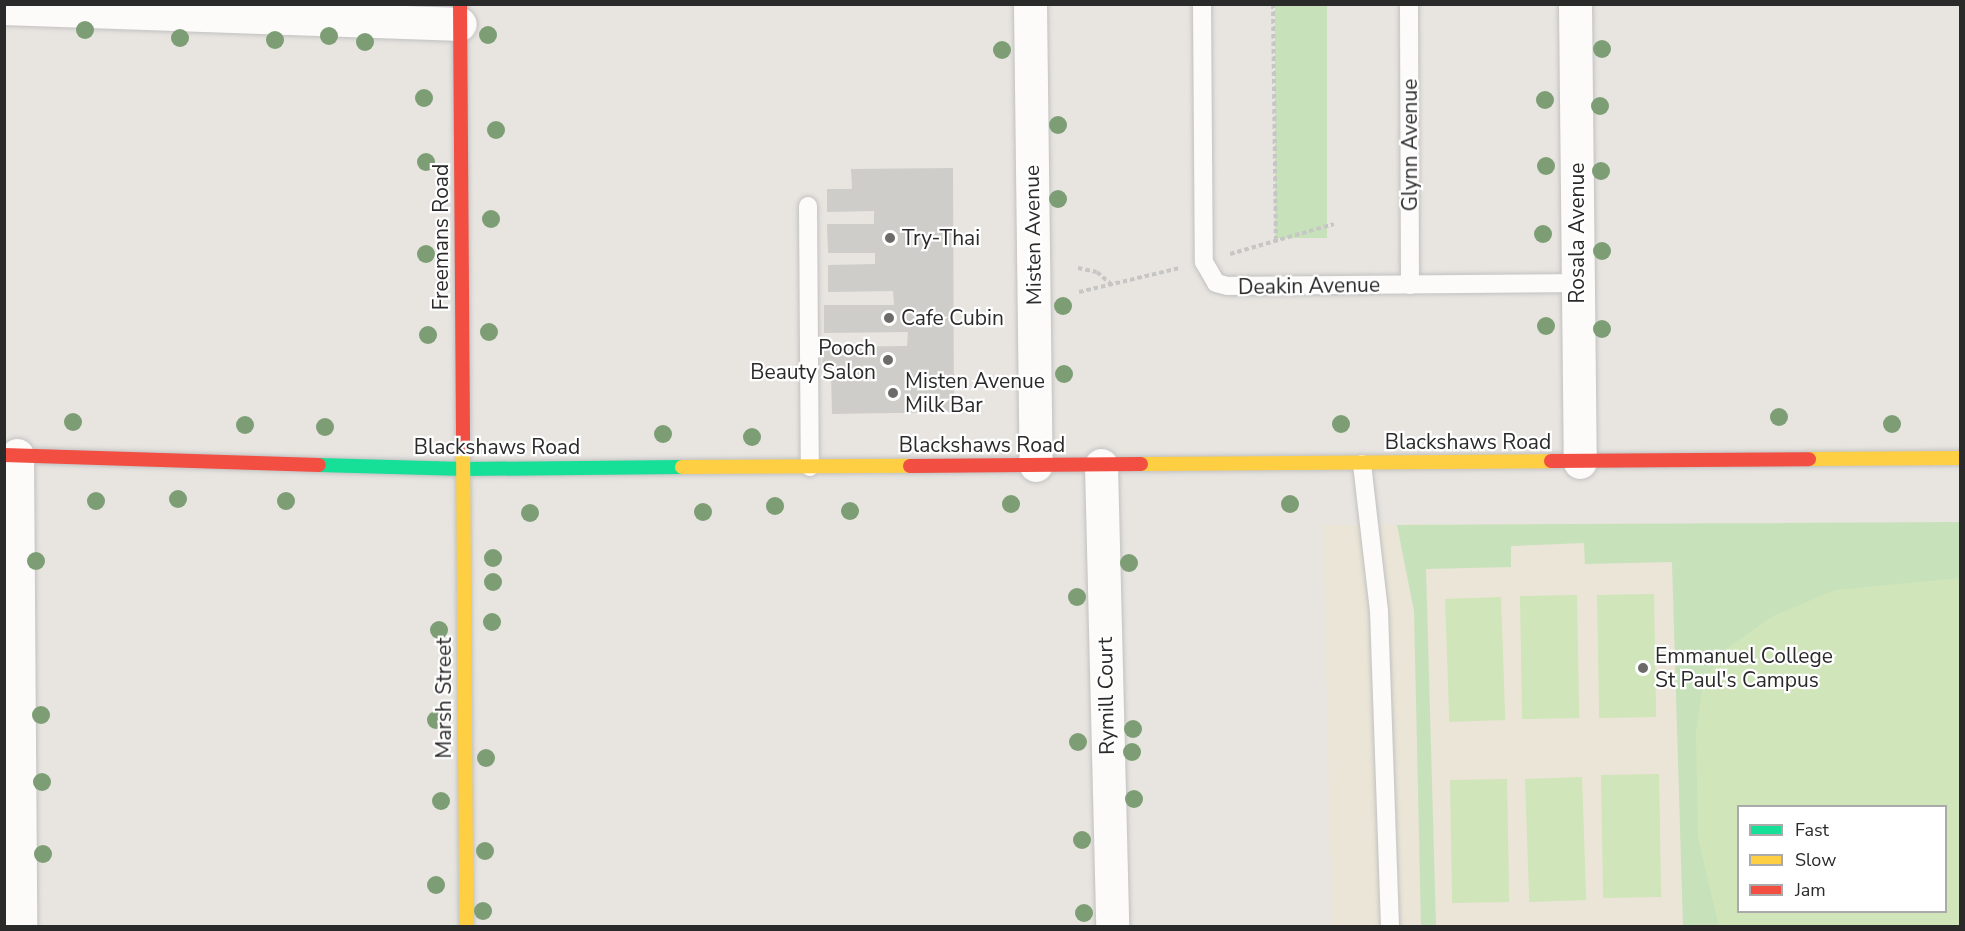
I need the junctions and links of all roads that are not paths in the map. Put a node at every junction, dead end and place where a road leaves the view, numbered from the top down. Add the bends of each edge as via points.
1 (1030, 4) edge
2 (1202, 4) edge
3 (1409, 4) edge
4 (1575, 4) edge
5 (4, 8) edge
6 (460, 14) edge
7 (808, 206) dead end
8 (1577, 283) junction
9 (1410, 285) junction
10 (11, 455) edge
11 (1960, 458) edge
12 (1580, 462) junction
13 (1362, 464) junction
14 (1036, 465) junction
15 (1101, 465) junction
16 (810, 467) junction
17 (464, 469) junction
18 (20, 927) edge
19 (466, 927) edge
20 (1112, 927) edge
21 (1390, 927) edge

1 - 14 street, Misten Avenue
2 - 9 lane, Deakin Avenue via 1204,262 1208,273 1216,283 1227,286
3 - 9 lane, Glynn Avenue
4 - 8 street, Rosala Avenue
5 - 6 street
6 - 17 main road, Freemans Road
7 - 16 lane
8 - 9 lane, Deakin Avenue
8 - 12 street, Rosala Avenue
10 - 17 main road, Blackshaws Road
10 - 18 street
11 - 12 main road, Blackshaws Road
12 - 13 main road, Blackshaws Road
13 - 15 main road, Blackshaws Road
13 - 21 lane via 1379,611
14 - 15 main road, Blackshaws Road
14 - 16 main road, Blackshaws Road
15 - 20 street, Rymill Court
16 - 17 main road, Blackshaws Road
17 - 19 main road, Marsh Street

